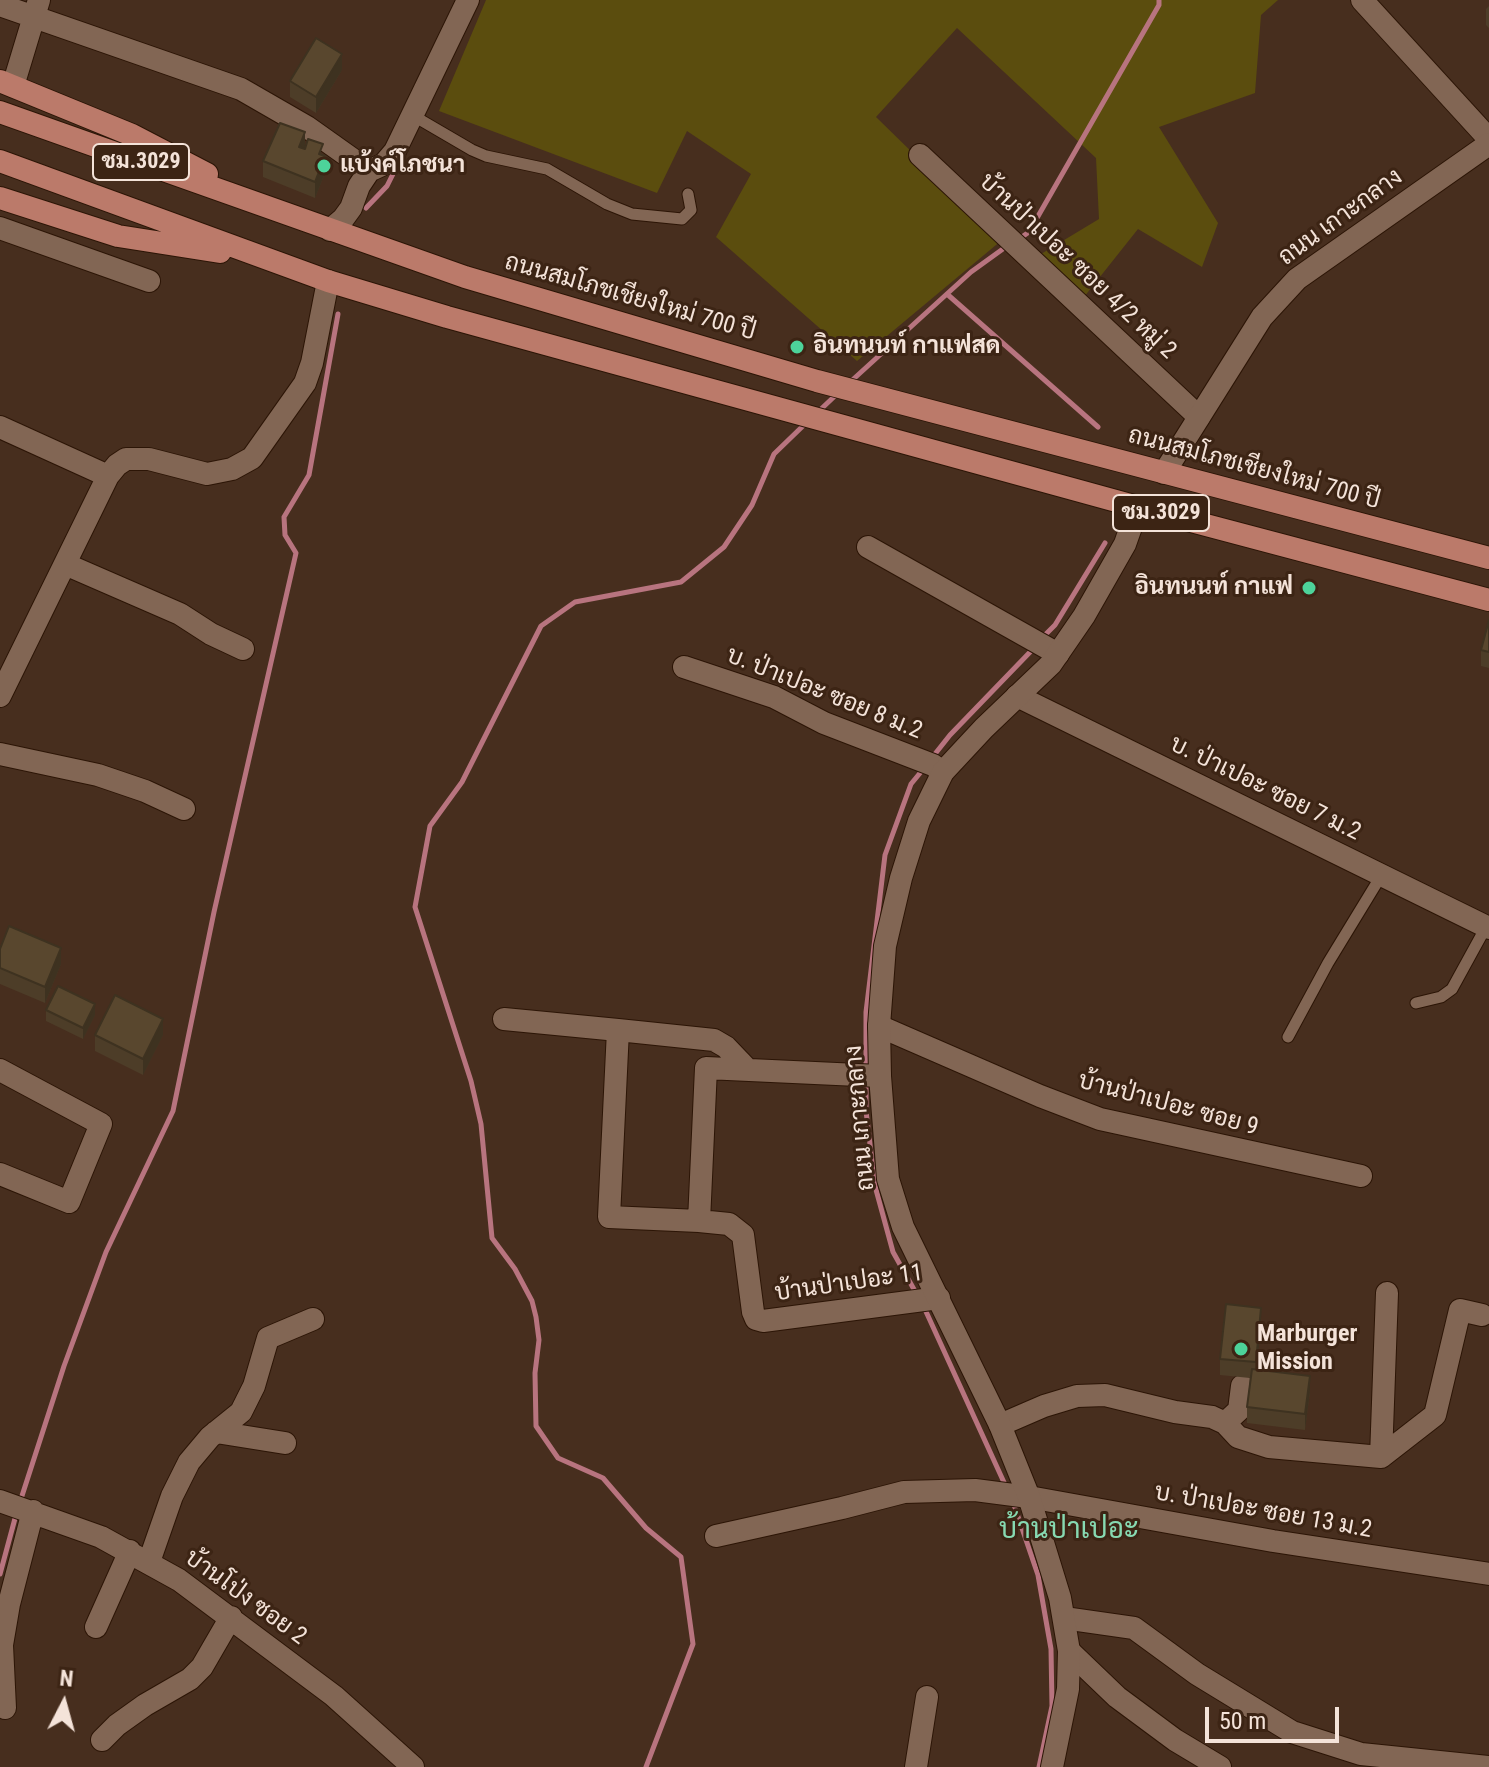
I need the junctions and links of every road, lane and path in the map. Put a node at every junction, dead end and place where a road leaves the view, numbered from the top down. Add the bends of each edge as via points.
1 (468, 0) edge
2 (1362, 0) edge
3 (0, 5) edge
4 (37, 8) edge
5 (6, 84) edge
6 (0, 112) edge
7 (412, 115) junction
8 (1489, 142) edge
9 (920, 155) dead end
10 (0, 161) edge
11 (369, 171) junction
12 (688, 194) dead end
13 (0, 198) edge
14 (282, 212) junction
15 (0, 228) edge
16 (330, 230) junction
17 (269, 259) junction
18 (149, 281) dead end
19 (328, 281) junction
20 (1199, 417) junction
21 (0, 427) edge
22 (1164, 473) junction
23 (108, 476) junction
24 (1138, 507) junction
25 (868, 547) dead end
26 (1489, 558) edge
27 (65, 564) junction
28 (1489, 600) edge
29 (243, 649) dead end
30 (1058, 654) junction
31 (684, 667) dead end
32 (0, 696) edge
33 (1017, 696) junction
34 (0, 754) edge
35 (933, 766) junction
36 (184, 809) dead end
37 (1381, 876) junction
38 (1488, 928) edge
39 (1416, 1003) dead end
40 (504, 1019) dead end
41 (879, 1026) junction
42 (618, 1030) junction
43 (1288, 1037) dead end
44 (0, 1070) edge
45 (748, 1070) junction
46 (870, 1076) junction
47 (0, 1174) edge
48 (1361, 1176) dead end
49 (699, 1221) junction
50 (1387, 1293) dead end
51 (926, 1300) junction
52 (1482, 1315) dead end
53 (313, 1319) dead end
54 (1242, 1386) dead end
55 (1225, 1423) junction
56 (1000, 1425) junction
57 (216, 1432) junction
58 (285, 1443) dead end
59 (1381, 1457) junction
60 (1015, 1496) junction
61 (17, 1506) edge
62 (716, 1536) dead end
63 (140, 1557) junction
64 (1489, 1574) edge
65 (231, 1617) junction
66 (1064, 1618) junction
67 (96, 1627) dead end
68 (1069, 1651) junction
69 (927, 1697) dead end
70 (5, 1708) dead end
71 (102, 1740) dead end
72 (413, 1767) edge
73 (916, 1767) edge
74 (1052, 1767) edge
75 (1220, 1767) edge
76 (1489, 1767) edge

1 - 7 street
2 - 8 street
3 - 4 street
4 - 5 street
4 - 11 street via 241,89
5 - 14 main road via 132,135
6 - 14 main road, ถนนสมโภชเชียงใหม่ 700 ปี / ชม.3029
7 - 11 street via 395,151
7 - 12 lane via 472,150 547,169 632,214 682,219 691,210
8 - 20 street, ถนน เกาะกลาง via 1297,279 1262,317
9 - 20 street, บ้านป่าเปอะ ซอย 4/2 หมู่ 2
10 - 17 main road, ชม.3029
11 - 16 street via 351,208
13 - 17 main road via 118,236
14 - 16 main road, ถนนสมโภชเชียงใหม่ 700 ปี / ชม.3029
15 - 18 street
16 - 22 main road, ถนนสมโภชเชียงใหม่ 700 ปี / ชม.3029 via 465,277 817,381
17 - 19 main road, ชม.3029
19 - 23 street via 305,383 252,458 207,474 149,459 126,459
19 - 24 main road, ชม.3029
20 - 22 street, ถนน เกาะกลาง
21 - 23 street
22 - 26 main road, ถนนสมโภชเชียงใหม่ 700 ปี / ชม.3029
23 - 27 street
24 - 28 main road, ชม.3029
24 - 30 street, ถนน เกาะกลาง via 1125,544
25 - 30 street
27 - 29 street via 180,614
27 - 32 street
30 - 33 street, ถนน เกาะกลาง
31 - 35 street, บ. ป่าเปอะ ซอย 8 ม.2 via 774,697
33 - 35 street, ถนน เกาะกลาง
33 - 37 street, บ. ป่าเปอะ ซอย 7 ม.2
34 - 36 street via 110,779
35 - 41 street, ถนน เกาะกลาง via 885,946
37 - 38 street, บ. ป่าเปอะ ซอย 7 ม.2
37 - 43 lane
38 - 39 lane via 1452,989
40 - 42 street
41 - 46 street, ถนน เกาะกลาง
41 - 48 street, บ้านป่าเปอะ ซอย 9 via 1100,1119
42 - 45 street via 714,1040
42 - 49 street via 609,1217
44 - 47 street via 101,1124 69,1202
45 - 46 street
45 - 49 street via 706,1068
46 - 51 street, ถนน เกาะกลาง via 888,1179
49 - 51 street, บ้านป่าเปอะ 11 via 729,1224 743,1235 756,1319
50 - 59 street
51 - 56 street, ถนน เกาะกลาง
52 - 59 street via 1460,1310 1435,1415
53 - 57 street via 268,1338 250,1398
54 - 55 street via 1239,1410
55 - 56 street via 1105,1395 1077,1396
55 - 59 street via 1238,1437 1269,1447
56 - 60 street, ถนน เกาะกลาง
57 - 58 street
57 - 63 street via 189,1462
60 - 62 street, บ. ป่าเปอะ ซอย 13 ม.2 via 975,1490 904,1492
60 - 64 street, บ. ป่าเปอะ ซอย 13 ม.2
60 - 66 street, ถนน เกาะกลาง
61 - 63 street, บ้านโป่ง ซอย 2 via 88,1531
61 - 70 street via 2,1645
63 - 65 street, บ้านโป่ง ซอย 2
63 - 67 street
65 - 71 street via 190,1679
65 - 72 street, บ้านโป่ง ซอย 2 via 334,1696
66 - 68 street, ถนน เกาะกลาง
66 - 76 street via 1134,1628 1292,1732 1361,1754
68 - 74 street, ถนน เกาะกลาง via 1068,1689
68 - 75 street via 1117,1697
69 - 73 street

